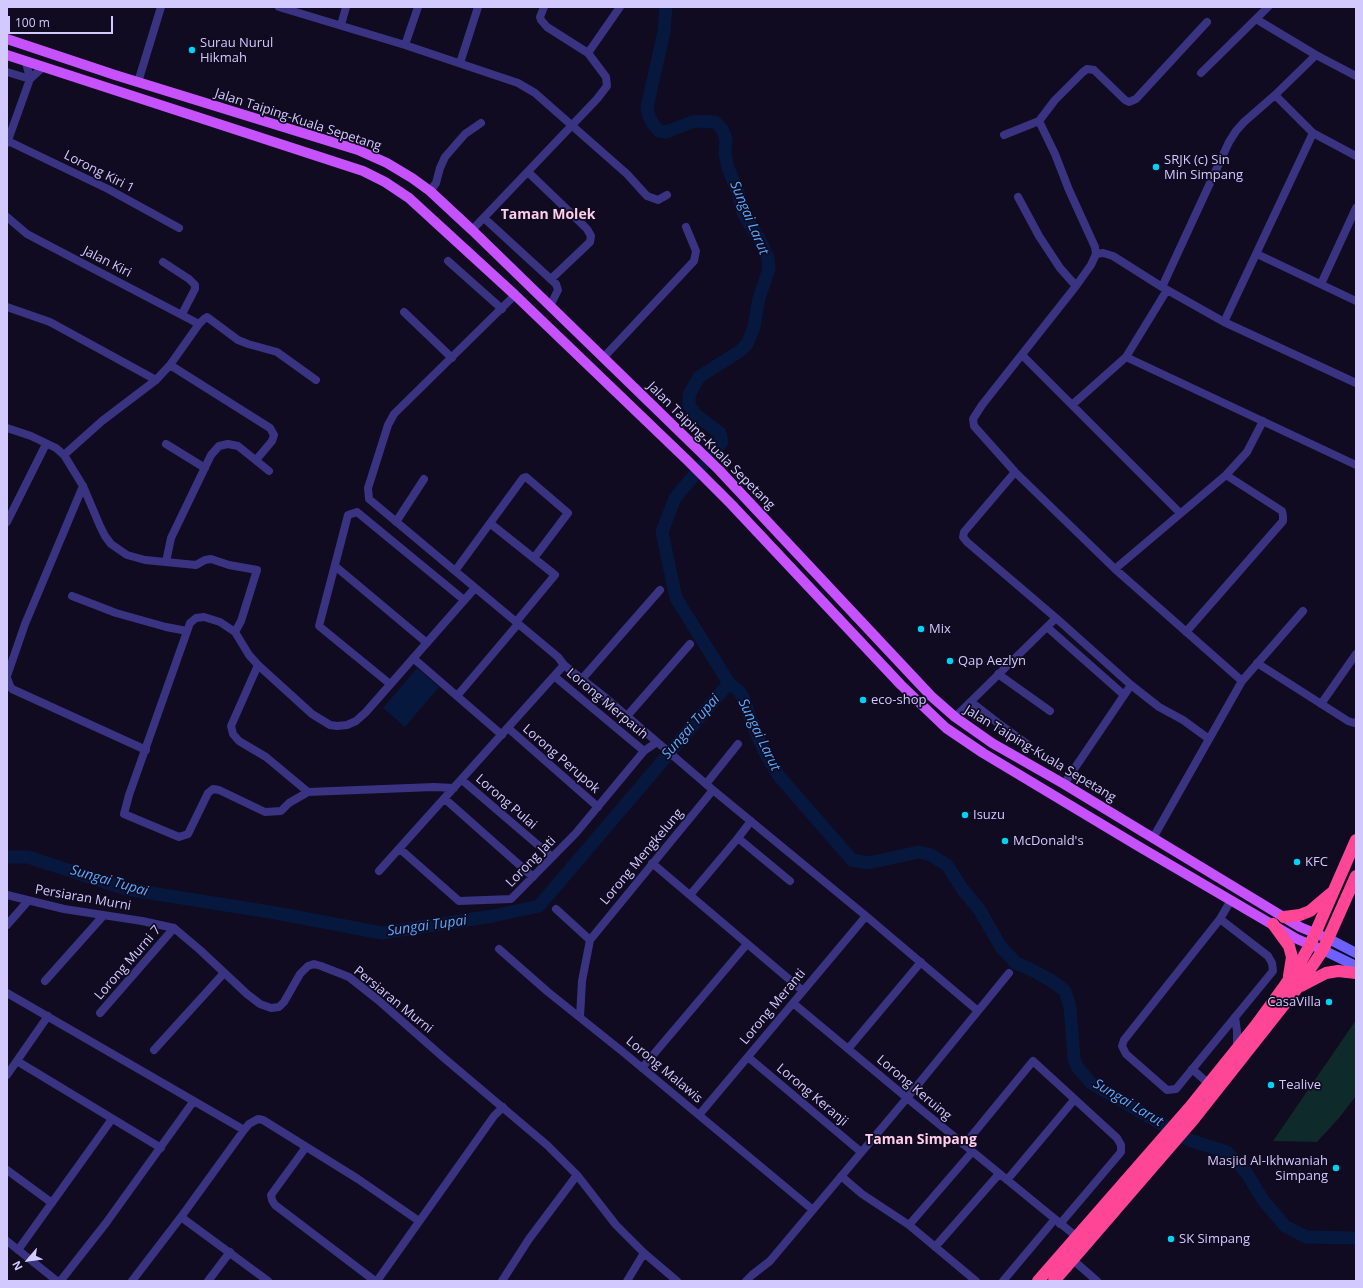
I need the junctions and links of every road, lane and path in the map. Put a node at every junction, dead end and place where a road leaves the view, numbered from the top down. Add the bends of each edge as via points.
1 (161, 7) edge
2 (280, 7) edge
3 (346, 7) edge
4 (418, 7) edge
5 (478, 7) edge
6 (544, 7) edge
7 (620, 7) edge
8 (1268, 7) edge
9 (1256, 19) junction
10 (1207, 22) dead end
11 (341, 25) junction
12 (7, 38) edge
13 (405, 45) junction
14 (588, 53) junction
15 (7, 55) edge
16 (1316, 55) junction
17 (26, 62) junction
18 (460, 63) junction
19 (43, 67) junction
20 (7, 72) edge
21 (1201, 73) dead end
22 (1356, 76) edge
23 (30, 79) junction
24 (138, 82) junction
25 (1275, 94) junction
26 (1039, 121) junction
27 (481, 123) dead end
28 (571, 126) junction
29 (1313, 133) junction
30 (1004, 135) dead end
31 (7, 142) edge
32 (1356, 156) edge
33 (528, 172) junction
34 (430, 191) junction
35 (667, 195) dead end
36 (1018, 197) dead end
37 (1356, 208) edge
38 (7, 217) edge
39 (484, 218) junction
40 (686, 227) dead end
41 (179, 228) dead end
42 (472, 230) junction
43 (1096, 254) junction
44 (1257, 254) junction
45 (448, 261) dead end
46 (164, 262) dead end
47 (551, 279) junction
48 (1321, 284) junction
49 (1076, 286) junction
50 (1165, 289) junction
51 (515, 295) junction
52 (1356, 301) edge
53 (550, 306) junction
54 (7, 307) edge
55 (502, 309) junction
56 (404, 312) dead end
57 (182, 314) junction
58 (1224, 322) junction
59 (199, 324) junction
60 (1022, 354) junction
61 (1126, 356) junction
62 (452, 358) junction
63 (603, 358) junction
64 (170, 365) junction
65 (156, 380) junction
66 (316, 380) dead end
67 (1356, 383) edge
68 (1072, 405) junction
69 (1263, 421) junction
70 (7, 428) edge
71 (46, 444) junction
72 (166, 444) dead end
73 (64, 455) junction
74 (256, 460) junction
75 (1356, 465) edge
76 (205, 468) junction
77 (269, 471) dead end
78 (1015, 472) junction
79 (1226, 475) junction
80 (424, 479) dead end
81 (83, 486) junction
82 (1180, 513) junction
83 (7, 522) edge
84 (396, 522) junction
85 (491, 524) junction
86 (534, 558) junction
87 (166, 562) junction
88 (335, 566) junction
89 (1115, 569) junction
90 (455, 571) junction
91 (475, 588) junction
92 (660, 590) dead end
93 (72, 596) dead end
94 (464, 600) junction
95 (1303, 611) dead end
96 (1056, 618) junction
97 (517, 623) junction
98 (1047, 627) junction
99 (187, 631) junction
100 (235, 632) junction
101 (1186, 632) junction
102 (427, 642) junction
103 (690, 644) dead end
104 (1356, 654) edge
105 (413, 658) junction
106 (1257, 663) junction
107 (258, 664) junction
108 (564, 665) junction
109 (998, 674) junction
110 (554, 676) junction
111 (7, 677) edge
112 (582, 679) junction
113 (1242, 681) junction
114 (390, 684) junction
115 (1131, 685) junction
116 (1124, 695) junction
117 (457, 696) junction
118 (971, 702) junction
119 (1321, 704) junction
120 (1050, 711) dead end
121 (627, 716) junction
122 (955, 717) junction
123 (1356, 722) edge
124 (505, 732) junction
125 (1209, 739) junction
126 (738, 744) dead end
127 (1027, 744) dead end
128 (660, 745) junction
129 (146, 750) junction
130 (644, 751) junction
131 (462, 780) junction
132 (706, 784) junction
133 (1064, 784) junction
134 (454, 788) junction
135 (713, 790) junction
136 (308, 792) junction
137 (445, 799) junction
138 (598, 807) junction
139 (751, 821) junction
140 (738, 838) junction
141 (1153, 838) junction
142 (1356, 840) edge
143 (400, 849) junction
144 (552, 857) junction
145 (652, 863) junction
146 (379, 871) dead end
147 (1356, 876) edge
148 (533, 877) junction
149 (790, 880) dead end
150 (1333, 892) junction
151 (7, 895) edge
152 (690, 895) junction
153 (1231, 900) junction
154 (28, 901) junction
155 (556, 909) dead end
156 (103, 916) junction
157 (866, 916) junction
158 (1284, 917) junction
159 (1220, 919) junction
160 (1273, 924) junction
161 (7, 925) edge
162 (174, 928) junction
163 (1315, 933) junction
164 (590, 940) junction
165 (747, 944) junction
166 (1326, 944) junction
167 (1310, 945) junction
168 (499, 949) dead end
169 (1356, 953) edge
170 (921, 962) junction
171 (1356, 966) edge
172 (224, 973) junction
173 (1009, 973) dead end
174 (1356, 974) edge
175 (45, 981) dead end
176 (1293, 983) junction
177 (803, 991) junction
178 (7, 993) edge
179 (793, 1003) junction
180 (978, 1011) junction
181 (100, 1013) dead end
182 (48, 1016) junction
183 (580, 1017) junction
184 (1235, 1017) junction
185 (1237, 1048) junction
186 (848, 1049) junction
187 (154, 1050) dead end
188 (748, 1057) junction
189 (17, 1061) junction
190 (642, 1068) junction
191 (1192, 1069) junction
192 (7, 1075) edge
193 (1209, 1084) junction
194 (907, 1098) junction
195 (1074, 1100) junction
196 (193, 1102) junction
197 (503, 1108) junction
198 (699, 1115) junction
199 (1189, 1117) junction
200 (112, 1119) junction
201 (244, 1130) junction
202 (1166, 1143) junction
203 (964, 1145) junction
204 (306, 1146) junction
205 (161, 1148) junction
206 (861, 1152) junction
207 (972, 1152) junction
208 (7, 1170) edge
209 (999, 1174) junction
210 (577, 1175) junction
211 (841, 1176) junction
212 (1007, 1180) junction
213 (52, 1203) junction
214 (813, 1210) junction
215 (182, 1217) junction
216 (419, 1221) junction
217 (1057, 1221) junction
218 (909, 1225) junction
219 (1077, 1237) junction
220 (7, 1241) edge
221 (935, 1247) junction
222 (18, 1250) junction
223 (230, 1252) junction
224 (644, 1253) junction
225 (1073, 1260) junction
226 (1095, 1280) edge
227 (58, 1281) edge
228 (132, 1281) edge
229 (208, 1281) edge
230 (268, 1281) edge
231 (376, 1281) edge
232 (502, 1281) edge
233 (627, 1281) edge
234 (677, 1281) edge
235 (746, 1281) edge
236 (976, 1281) edge
237 (1003, 1281) edge
238 (1038, 1281) edge
239 (1054, 1281) edge

1 - 24 street
2 - 11 street
3 - 11 street
4 - 13 street
5 - 18 street
6 - 14 street via 540,17 547,27
7 - 14 street
8 - 9 street
9 - 16 street
9 - 21 street
10 - 26 street via 1136,99 1129,102 1125,100 1094,70 1087,69 1055,100
11 - 13 street
12 - 24 main road, Jalan Taiping-Kuala Sepetang
13 - 18 street
14 - 28 street via 606,77 607,86
15 - 17 main road, Jalan Taiping-Kuala Sepetang
16 - 22 street
16 - 25 street
17 - 19 main road, Jalan Taiping-Kuala Sepetang
17 - 23 street
18 - 28 street via 518,83 535,94
19 - 23 street
19 - 51 main road, Jalan Taiping-Kuala Sepetang via 363,171 409,198
20 - 23 street
23 - 31 street
24 - 34 main road, Jalan Taiping-Kuala Sepetang via 358,150 387,163
25 - 29 street
25 - 50 street via 1244,122 1229,142
26 - 30 street
26 - 43 street
27 - 34 street via 465,134 445,157 436,183
28 - 33 street
28 - 35 street via 627,174 647,196 658,200
29 - 32 street
29 - 44 street
31 - 41 street, Lorong Kiri 1 via 108,189
33 - 39 street
33 - 47 street via 587,228 591,236 590,242
34 - 42 main road, Jalan Taiping-Kuala Sepetang
36 - 49 street via 1039,236 1060,268
37 - 48 street
38 - 57 street, Jalan Kiri via 44,244
39 - 42 street
39 - 47 street
40 - 63 street via 696,251 694,261
42 - 53 main road, Jalan Taiping-Kuala Sepetang
43 - 49 street via 1092,265
43 - 50 street via 1114,256
44 - 48 street
44 - 58 street
45 - 55 street
46 - 57 street via 195,285
47 - 53 street via 558,290
48 - 52 street
49 - 60 street
50 - 58 street
50 - 61 street
51 - 55 street
51 - 153 main road, Jalan Taiping-Kuala Sepetang via 708,481 901,685 946,728
53 - 63 main road, Jalan Taiping-Kuala Sepetang
54 - 65 street via 50,322
55 - 62 street
56 - 62 street
57 - 59 street, Jalan Kiri
58 - 67 street
59 - 64 street
59 - 66 street via 207,317 210,318 238,340 277,352
60 - 68 street
60 - 78 street via 973,419 977,430
61 - 68 street
61 - 69 street
62 - 84 street via 404,403 388,425 368,488 369,499
63 - 122 main road, Jalan Taiping-Kuala Sepetang via 718,470 931,696
64 - 65 street
64 - 74 street via 270,428 274,435 272,441
65 - 73 street via 102,421
68 - 82 street
69 - 75 street
69 - 79 street via 1247,452
70 - 71 street
71 - 73 street
71 - 83 street
72 - 76 street
73 - 81 street
74 - 76 street via 238,446 228,444 219,446
74 - 77 street
76 - 87 street via 171,538
78 - 89 street
78 - 96 street via 963,536
79 - 82 street
79 - 101 street via 1282,511 1283,521
80 - 84 street
81 - 87 street via 100,526 111,544 127,556
81 - 111 street via 25,624
82 - 89 street
84 - 90 street
85 - 86 street
85 - 86 street via 526,477 568,513
85 - 90 street
86 - 97 street via 555,575
87 - 100 street via 196,565 211,559 257,570
88 - 94 street via 348,515 357,512
88 - 102 street
88 - 114 street via 319,626
89 - 101 street
90 - 91 street
91 - 94 street
91 - 97 street
92 - 112 street
93 - 99 street via 124,615
94 - 102 street
95 - 106 street
96 - 98 street
96 - 115 street
97 - 108 street
97 - 117 street
98 - 109 street
98 - 116 street
99 - 100 street via 190,623 196,618 204,617 220,622
99 - 129 street
100 - 107 street via 249,655
101 - 113 street
102 - 105 street
103 - 121 street
104 - 119 street
105 - 114 street
105 - 117 street, Lorong Perupok
106 - 113 street
106 - 119 street
107 - 114 street via 312,714 323,722 337,726 356,721
107 - 136 street via 231,726 233,734
108 - 110 street
108 - 112 street
109 - 118 street
109 - 120 street
110 - 124 street
110 - 130 street, Lorong Merpauh
111 - 129 street via 12,689
112 - 121 street
113 - 125 street
115 - 116 street
115 - 125 street
116 - 133 street
117 - 124 street, Lorong Perupok
118 - 122 street
118 - 127 street
119 - 123 street via 1348,721
121 - 128 street
122 - 133 main road, Jalan Taiping-Kuala Sepetang via 992,743
124 - 131 street
124 - 138 street, Lorong Perupok
125 - 141 street
126 - 132 street
128 - 130 street, Lorong Jati
128 - 132 street
129 - 136 street via 124,814 179,837 188,834 208,793 213,789 265,812 281,811
130 - 138 street, Lorong Jati
131 - 134 street
131 - 144 street, Lorong Pulai
132 - 135 street
133 - 141 main road, Jalan Taiping-Kuala Sepetang
134 - 136 street
134 - 137 street
135 - 139 street
135 - 145 street, Lorong Mengkelung
137 - 143 street
137 - 148 street
138 - 144 street, Lorong Jati
139 - 140 street
139 - 157 street
140 - 149 street
140 - 152 street
141 - 158 main road, Jalan Taiping-Kuala Sepetang
142 - 150 highway
143 - 146 street
143 - 148 street, Lorong Jati via 459,901 511,899
144 - 148 street, Lorong Jati
145 - 152 street
145 - 164 street, Lorong Mengkelung
147 - 166 highway
150 - 158 highway via 1310,910 1300,915
150 - 163 highway
151 - 154 street, Persiaran Murni
152 - 165 street
153 - 159 street
153 - 160 main road, Jalan Taiping-Kuala Sepetang
154 - 156 street, Persiaran Murni
154 - 161 street
155 - 164 street
156 - 162 street, Persiaran Murni
156 - 175 street
157 - 170 street
157 - 177 street, Lorong Meranti
158 - 163 main road, Jalan Taiping-Kuala Sepetang
159 - 184 street via 1268,956 1272,963 1273,971
159 - 191 street via 1124,1040 1122,1046 1126,1054 1167,1090 1176,1089
160 - 167 main road, Jalan Taiping-Kuala Sepetang
160 - 176 highway via 1289,946
162 - 172 street, Persiaran Murni
162 - 181 street, Lorong Murni 7
163 - 166 main road, Jalan Taiping-Kuala Sepetang
163 - 167 highway
164 - 183 street via 582,981
165 - 177 street
165 - 190 street
166 - 167 main road, Jalan Taiping-Kuala Sepetang
166 - 169 main road, Jalan Taiping-Kuala Sepetang
166 - 171 main road, Jalan Taiping-Kuala Sepetang
166 - 176 highway
167 - 176 highway
168 - 183 street, Lorong Malawis
170 - 180 street
170 - 186 street
172 - 187 street
172 - 197 street, Persiaran Murni via 260,1004 271,1008 279,1007 284,1002 300,974 308,966 314,964 349,977
173 - 180 street
174 - 176 highway via 1338,971
176 - 185 highway
176 - 199 highway
177 - 179 street, Lorong Meranti
178 - 182 street
179 - 186 street, Lorong Keruing
179 - 188 street, Lorong Meranti
180 - 194 street
182 - 189 street
182 - 196 street
183 - 190 street, Lorong Malawis
184 - 185 street
184 - 191 street
185 - 193 highway
186 - 194 street, Lorong Keruing
188 - 198 street, Lorong Meranti
188 - 206 street, Lorong Keranji
189 - 192 street
189 - 200 street
190 - 198 street, Lorong Malawis
191 - 193 street
193 - 199 highway
194 - 203 street, Lorong Keruing
194 - 206 street
195 - 203 street via 1033,1062
195 - 212 street
195 - 217 street via 1117,1138 1121,1152
196 - 201 street
196 - 205 street
197 - 210 street, Persiaran Murni via 548,1145
197 - 216 street via 494,1116
198 - 214 street, Lorong Malawis
199 - 202 highway
200 - 205 street
200 - 213 street
201 - 204 street via 258,1119 263,1120
201 - 215 street
202 - 219 highway
202 - 225 highway
203 - 207 street, Lorong Keruing
204 - 216 street
204 - 231 street via 271,1195 272,1200 275,1205
205 - 227 street via 101,1229
206 - 211 street
207 - 209 street, Lorong Keruing
207 - 218 street
208 - 213 street
209 - 212 street, Lorong Keruing
209 - 221 street
210 - 224 street, Persiaran Murni via 616,1225
210 - 232 street via 529,1239
211 - 214 street
211 - 218 street via 862,1194
212 - 217 street, Lorong Keruing
213 - 222 street
214 - 235 street via 770,1261
215 - 223 street
215 - 228 street
216 - 231 street
217 - 219 street, Lorong Keruing
217 - 237 street
218 - 221 street
219 - 238 highway
220 - 222 street
221 - 236 street
222 - 227 street
223 - 229 street
223 - 230 street
224 - 233 street
224 - 234 street, Persiaran Murni
225 - 226 street
225 - 239 highway

